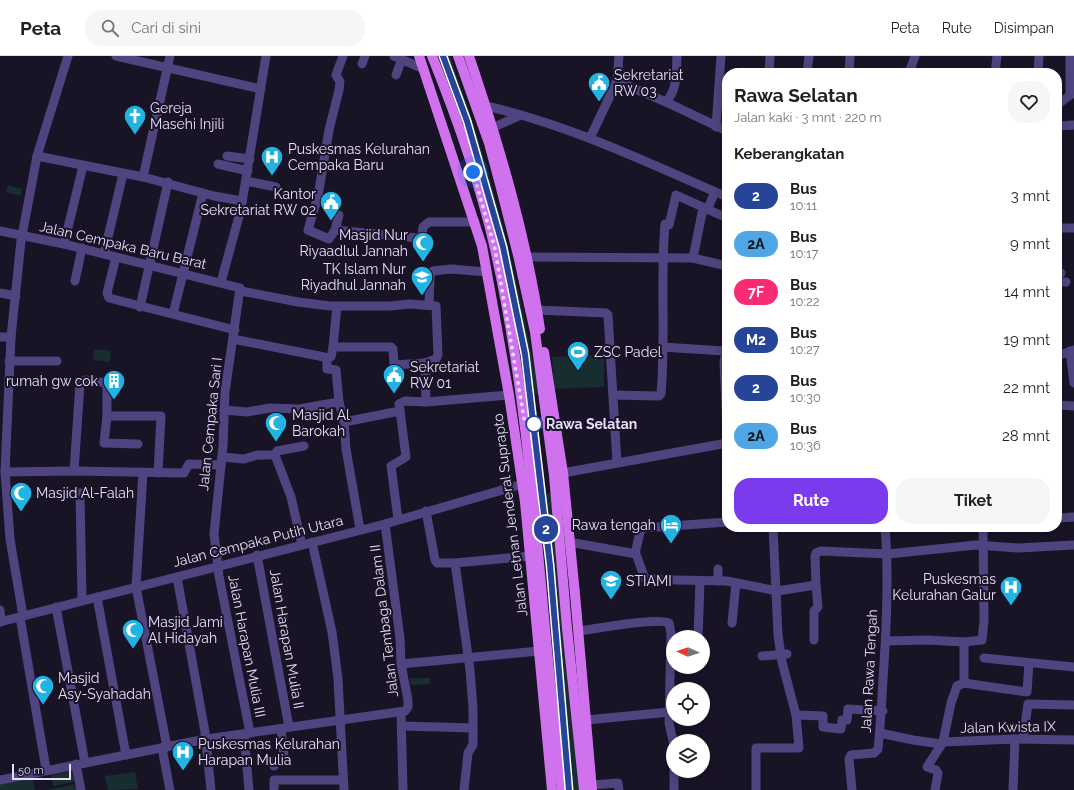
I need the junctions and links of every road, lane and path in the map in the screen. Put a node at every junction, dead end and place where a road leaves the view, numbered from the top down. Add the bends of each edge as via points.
1 (68, 56) edge
2 (116, 56) edge
3 (170, 56) edge
4 (266, 56) edge
5 (343, 56) edge
6 (419, 56) edge
7 (432, 56) edge
8 (458, 56) edge
9 (469, 56) edge
10 (619, 56) edge
11 (677, 56) edge
12 (721, 56) edge
13 (770, 56) edge
14 (809, 56) edge
15 (850, 56) edge
16 (915, 56) edge
17 (997, 56) edge
18 (1039, 56) edge
19 (1070, 56) edge
20 (398, 58) edge
21 (168, 68) junction
22 (769, 68) edge
23 (808, 68) edge
24 (849, 68) edge
25 (911, 68) edge
26 (996, 68) edge
27 (1038, 68) edge
28 (424, 69) junction
29 (396, 75) dead end
30 (617, 81) junction
31 (261, 89) junction
32 (1072, 94) edge
33 (1062, 101) edge
34 (666, 102) junction
35 (486, 106) junction
36 (521, 115) junction
37 (1074, 125) edge
38 (1062, 126) edge
39 (716, 127) junction
40 (492, 128) junction
41 (458, 129) junction
42 (722, 129) edge
43 (590, 138) junction
44 (450, 146) junction
45 (37, 156) junction
46 (227, 156) dead end
47 (250, 159) junction
48 (218, 164) dead end
49 (83, 166) junction
50 (248, 170) junction
51 (123, 174) junction
52 (144, 177) junction
53 (507, 178) junction
54 (246, 181) junction
55 (168, 182) junction
56 (276, 187) dead end
57 (501, 188) junction
58 (714, 192) junction
59 (203, 193) junction
60 (722, 195) edge
61 (242, 200) junction
62 (705, 209) junction
63 (339, 215) dead end
64 (722, 215) edge
65 (475, 222) junction
66 (1062, 228) edge
67 (1074, 228) edge
68 (335, 230) junction
69 (0, 231) edge
70 (22, 236) junction
71 (64, 244) junction
72 (82, 248) junction
73 (104, 254) junction
74 (116, 257) junction
75 (527, 257) junction
76 (662, 257) junction
77 (693, 258) junction
78 (149, 265) junction
79 (722, 265) edge
80 (487, 272) junction
81 (183, 273) junction
82 (75, 281) dead end
83 (221, 282) junction
84 (240, 289) junction
85 (0, 293) edge
86 (16, 296) junction
87 (429, 305) junction
88 (337, 306) junction
89 (140, 307) junction
90 (538, 310) junction
91 (173, 314) junction
92 (234, 335) junction
93 (0, 337) edge
94 (11, 337) junction
95 (333, 347) junction
96 (662, 347) junction
97 (722, 349) edge
98 (1072, 351) edge
99 (1062, 354) edge
100 (326, 358) junction
101 (9, 361) junction
102 (57, 361) dead end
103 (425, 363) junction
104 (1074, 383) edge
105 (509, 395) junction
106 (547, 395) junction
107 (612, 395) junction
108 (339, 402) junction
109 (426, 402) junction
110 (1062, 405) edge
111 (1074, 406) edge
112 (224, 410) junction
113 (400, 411) junction
114 (107, 416) junction
115 (514, 419) junction
116 (344, 422) junction
117 (525, 424) junction
118 (138, 444) dead end
119 (722, 444) edge
120 (304, 446) dead end
121 (275, 455) junction
122 (221, 461) junction
123 (617, 463) junction
124 (74, 471) junction
125 (6, 472) junction
126 (143, 472) junction
127 (158, 473) junction
128 (563, 473) junction
129 (523, 484) junction
130 (80, 493) dead end
131 (426, 511) junction
132 (1074, 517) edge
133 (1062, 518) edge
134 (398, 519) junction
135 (722, 522) edge
136 (385, 524) junction
137 (360, 530) junction
138 (773, 532) edge
139 (886, 532) edge
140 (983, 532) edge
141 (312, 542) junction
142 (569, 542) junction
143 (302, 545) junction
144 (984, 546) junction
145 (1074, 546) edge
146 (635, 554) junction
147 (888, 554) junction
148 (257, 555) junction
149 (530, 556) junction
150 (455, 563) junction
151 (217, 566) junction
152 (718, 569) dead end
153 (177, 577) junction
154 (655, 579) tunnel mouth
155 (675, 580) tunnel mouth
156 (700, 581) junction
157 (718, 581) junction
158 (736, 583) junction
159 (816, 586) junction
160 (136, 587) junction
161 (777, 591) junction
162 (97, 597) junction
163 (82, 600) junction
164 (56, 607) junction
165 (0, 610) edge
166 (22, 617) junction
167 (0, 622) edge
168 (732, 623) dead end
169 (671, 630) edge
170 (698, 630) edge
171 (578, 631) junction
172 (814, 640) dead end
173 (886, 641) junction
174 (964, 642) junction
175 (539, 651) junction
176 (784, 654) junction
177 (762, 656) dead end
178 (468, 658) junction
179 (984, 658) dead end
180 (1029, 663) junction
181 (401, 664) junction
182 (1074, 667) edge
183 (964, 683) junction
184 (1074, 705) edge
185 (883, 711) junction
186 (666, 712) edge
187 (402, 713) junction
188 (796, 715) junction
189 (586, 720) junction
190 (339, 722) junction
191 (403, 726) junction
192 (285, 728) junction
193 (473, 728) junction
194 (247, 733) junction
195 (880, 733) junction
196 (206, 739) junction
197 (1019, 739) junction
198 (1074, 740) edge
199 (942, 743) junction
200 (164, 747) junction
201 (126, 754) junction
202 (81, 763) junction
203 (274, 766) dead end
204 (46, 769) junction
205 (0, 778) edge
206 (674, 778) edge
207 (343, 780) junction
208 (274, 785) edge
209 (304, 785) edge
210 (589, 788) edge
211 (81, 790) edge
212 (170, 790) edge
213 (211, 790) edge
214 (249, 790) edge
215 (344, 790) edge
216 (403, 790) edge
217 (464, 790) edge
218 (554, 790) edge
219 (619, 790) edge
220 (674, 790) edge
221 (756, 790) edge
222 (852, 790) edge
223 (935, 790) edge
224 (1013, 790) edge

1 - 45 street
2 - 21 street
3 - 21 street
4 - 31 street
5 - 68 street via 336,75 340,82 338,96 329,130 318,196 308,228 309,231 329,239
6 - 28 main road, Jalan Letnan Jenderal Suprapto
7 - 41 main road, Jalan Letnan Jenderal Suprapto
8 - 57 main road
9 - 35 main road
10 - 30 street
11 - 34 street via 675,86
12 - 39 street
13 - 22 street
14 - 23 street
15 - 24 street
16 - 25 street
17 - 26 street
18 - 27 street
19 - 32 street
20 - 28 street
20 - 29 street
21 - 31 street
21 - 52 street
28 - 44 main road, Jalan Letnan Jenderal Suprapto
30 - 34 street
30 - 43 street
31 - 47 street
32 - 33 street
34 - 39 street
35 - 36 street
35 - 40 main road
36 - 40 street
36 - 43 street
37 - 38 street
39 - 42 street
40 - 53 main road
41 - 44 main road
41 - 117 main road, Jalan Letnan Jenderal Suprapto via 469,157 495,249
43 - 58 street
44 - 65 main road, Jalan Letnan Jenderal Suprapto
45 - 49 street
45 - 70 street
46 - 47 street
47 - 50 street
48 - 50 street
49 - 51 street
49 - 71 street
50 - 54 street
51 - 52 street
51 - 73 street
52 - 55 street
53 - 57 main road
53 - 75 main road
54 - 56 street
54 - 61 street
55 - 59 street
55 - 78 street
57 - 106 main road via 518,255
58 - 60 street
58 - 62 street
59 - 61 street
59 - 81 street
61 - 83 street
62 - 64 street
62 - 76 street via 676,195 669,225 665,224
62 - 77 street
63 - 68 street
65 - 68 street via 429,222 423,227 422,236 418,238
65 - 80 main road, Jalan Letnan Jenderal Suprapto
66 - 67 street
69 - 70 street, Jalan Cempaka Baru Barat
70 - 71 street, Jalan Cempaka Baru Barat
70 - 86 street
71 - 72 street, Jalan Cempaka Baru Barat
72 - 73 street, Jalan Cempaka Baru Barat
72 - 82 street
73 - 74 street, Jalan Cempaka Baru Barat
74 - 78 street, Jalan Cempaka Baru Barat
74 - 89 street via 108,297
75 - 76 street
75 - 90 main road
76 - 77 street
76 - 96 street
77 - 79 street
78 - 81 street, Jalan Cempaka Baru Barat
78 - 89 street
80 - 87 street via 451,269 433,271 430,276
80 - 105 main road, Jalan Letnan Jenderal Suprapto
81 - 83 street, Jalan Cempaka Baru Barat
81 - 91 street
83 - 84 street, Jalan Cempaka Baru Barat
84 - 88 street, Jalan Cempaka Baru Barat via 298,302
84 - 92 street, Jalan Cempaka Sari I
85 - 86 street
86 - 94 street
87 - 88 street, Jalan Cempaka Baru Barat
87 - 103 street, Jalan Cempaka Baru Barat via 438,308 438,357
88 - 95 street
89 - 91 street
90 - 106 main road
90 - 107 street via 607,313
91 - 92 street
92 - 100 street
92 - 112 street, Jalan Cempaka Sari I
93 - 94 street
94 - 101 street
95 - 100 street via 331,358
95 - 103 street via 391,347 394,366
96 - 97 street
96 - 107 street via 660,395
98 - 99 street
98 - 104 street
100 - 108 street via 327,369 335,369
101 - 102 street
101 - 125 street
103 - 109 street
105 - 109 street
105 - 115 main road, Jalan Letnan Jenderal Suprapto
106 - 128 main road
106 - 210 main road via 567,628
107 - 123 street
108 - 112 street via 299,409 270,408 247,412
108 - 116 street
109 - 113 street via 401,402
110 - 111 street
112 - 122 street, Jalan Cempaka Sari I
113 - 116 street
113 - 134 street via 406,457 390,466
114 - 118 street via 104,442
114 - 124 street via 107,383 83,380 80,384
114 - 127 street via 161,416
115 - 117 main road
115 - 129 main road, Jalan Letnan Jenderal Suprapto
116 - 137 street
117 - 218 main road, Jalan Letnan Jenderal Suprapto via 533,485
119 - 123 street
120 - 121 street via 277,450
121 - 122 street
121 - 143 street via 291,497
122 - 127 street via 189,464 184,473
122 - 151 street, Jalan Cempaka Sari I via 214,523
123 - 128 street
124 - 125 street
124 - 126 street
125 - 166 street via 10,539
126 - 127 street
126 - 160 street
128 - 142 main road
129 - 131 street, Jalan Cempaka Putih Utara
129 - 149 main road, Jalan Letnan Jenderal Suprapto
130 - 163 street
131 - 134 street, Jalan Cempaka Putih Utara
131 - 150 street via 435,560 441,564
132 - 133 street
134 - 136 street, Jalan Cempaka Putih Utara
135 - 146 street via 643,528
136 - 137 street, Jalan Cempaka Putih Utara
136 - 181 street, Jalan Tembaga Dalam II
137 - 141 street, Jalan Cempaka Putih Utara
138 - 161 street
139 - 147 street, Jalan Rawa Tengah
140 - 144 street
141 - 143 street, Jalan Cempaka Putih Utara
141 - 190 street via 332,632 338,679
142 - 146 street
142 - 171 main road
143 - 148 street, Jalan Cempaka Putih Utara
144 - 145 street
144 - 147 street
144 - 174 street via 982,640
146 - 154 street via 645,579
147 - 159 street via 818,552 815,556
147 - 173 street, Jalan Rawa Tengah
148 - 151 street, Jalan Cempaka Putih Utara
148 - 192 street, Jalan Harapan Mulia II
149 - 150 street
149 - 175 main road, Jalan Letnan Jenderal Suprapto
150 - 178 street
151 - 153 street, Jalan Cempaka Putih Utara
151 - 194 street, Jalan Harapan Mulia III
152 - 157 street
153 - 160 street, Jalan Cempaka Putih Utara
153 - 196 street
155 - 156 street
156 - 157 street
156 - 170 street
157 - 158 street
158 - 161 street
158 - 168 street
159 - 161 street
159 - 172 street via 818,607 814,611
160 - 162 street, Jalan Cempaka Putih Utara
160 - 200 street
161 - 176 street via 778,635
162 - 163 street, Jalan Cempaka Putih Utara
162 - 201 street
163 - 164 street, Jalan Cempaka Putih Utara
164 - 166 street, Jalan Cempaka Putih Utara
164 - 202 street
165 - 167 street
166 - 167 street, Jalan Cempaka Putih Utara
166 - 204 street
169 - 171 street via 670,624 666,621
171 - 189 main road
173 - 174 street
173 - 185 street, Jalan Rawa Tengah
174 - 183 street
175 - 178 street
175 - 218 main road, Jalan Letnan Jenderal Suprapto
176 - 177 street
176 - 188 street
178 - 181 street
178 - 193 street
179 - 180 street
180 - 182 street
180 - 183 street via 1027,692
181 - 187 street, Jalan Tembaga Dalam II via 408,707
183 - 199 street via 957,686
184 - 197 street via 1028,704
185 - 188 street via 848,709 847,720 842,720 841,729 823,727 823,716
185 - 195 street, Jalan Rawa Tengah
186 - 189 street
187 - 190 street, Jalan Tembaga Dalam II
187 - 191 street, Jalan Tembaga Dalam II
188 - 221 street via 798,748 756,748
189 - 210 main road
190 - 192 street, Jalan Tembaga Dalam II
190 - 207 street
191 - 193 street
191 - 216 street, Jalan Tembaga Dalam II
192 - 194 street, Jalan Tembaga Dalam II
192 - 203 street, Jalan Harapan Mulia II via 284,756 274,761
193 - 217 street via 473,745 468,753
194 - 196 street, Jalan Tembaga Dalam II
194 - 214 street, Jalan Harapan Mulia III
195 - 199 street, Jalan Kwista IX
195 - 222 street, Jalan Rawa Tengah via 877,752 851,755 849,759
196 - 200 street, Jalan Tembaga Dalam II
196 - 213 street
197 - 198 street, Jalan Kwista IX
197 - 199 street, Jalan Kwista IX
197 - 224 street
199 - 223 street via 927,767 938,773
200 - 201 street, Jalan Tembaga Dalam II
200 - 212 street
201 - 202 street, Jalan Tembaga Dalam II
202 - 204 street, Jalan Tembaga Dalam II
202 - 211 street
204 - 205 street, Jalan Tembaga Dalam II
206 - 220 street
207 - 209 street
207 - 215 street
208 - 209 street
210 - 219 street via 618,783

